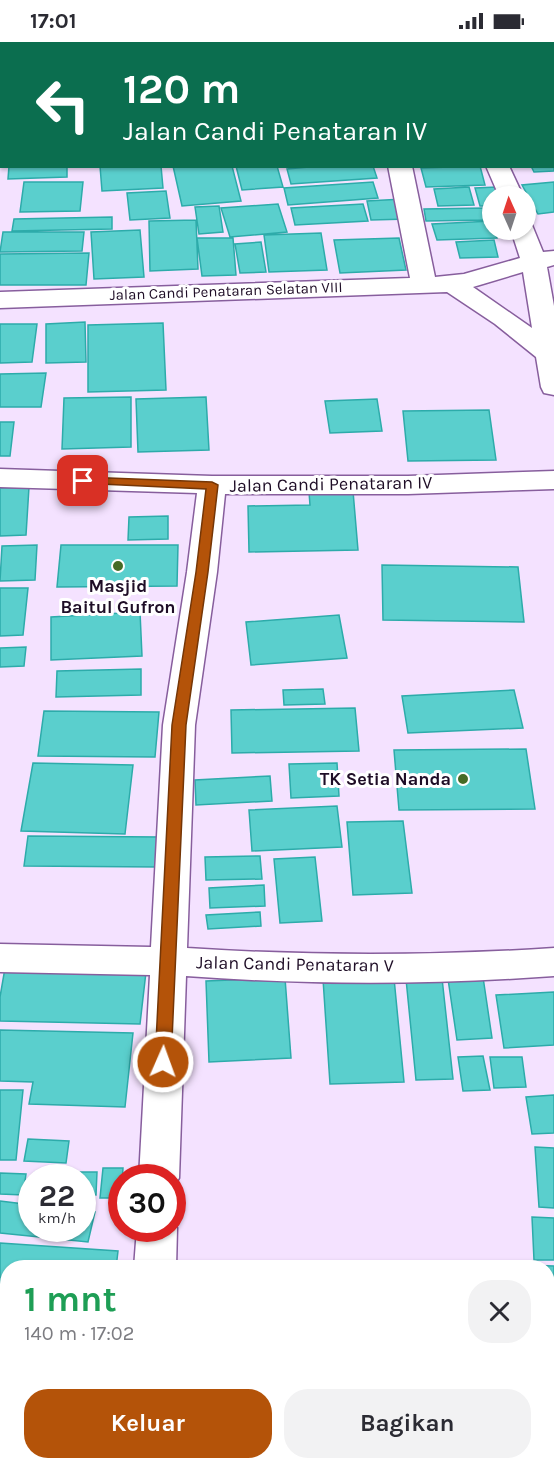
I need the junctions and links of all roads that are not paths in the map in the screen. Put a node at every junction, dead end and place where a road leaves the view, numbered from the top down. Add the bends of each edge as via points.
1 (400, 168) edge
2 (498, 168) edge
3 (507, 186) edge
4 (530, 240) edge
5 (544, 259) edge
6 (424, 284) junction
7 (452, 284) junction
8 (0, 300) edge
9 (552, 358) edge
10 (554, 387) edge
11 (0, 478) edge
12 (554, 480) edge
13 (212, 485) junction
14 (0, 958) edge
15 (168, 962) junction
16 (554, 962) edge
17 (160, 1164) edge
18 (156, 1242) edge
19 (155, 1260) edge

1 - 6 street
2 - 3 street
4 - 5 street
5 - 7 street, Jalan Candi Penataran Selatan VIII
5 - 9 street
6 - 7 street, Jalan Candi Penataran Selatan VIII
6 - 8 street, Jalan Candi Penataran Selatan VIII
7 - 9 street
9 - 10 street
11 - 13 street, Jalan Candi Penataran IV
12 - 13 street, Jalan Candi Penataran IV
13 - 15 street via 179,725
14 - 15 street, Jalan Candi Penataran V
15 - 16 street, Jalan Candi Penataran V via 273,968
15 - 17 street
18 - 19 street

